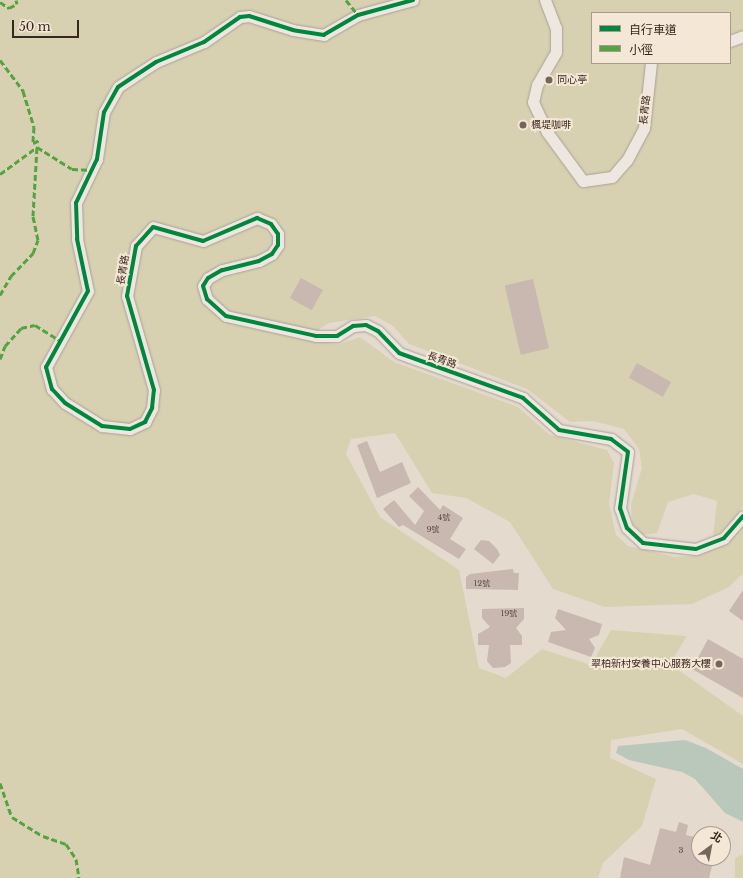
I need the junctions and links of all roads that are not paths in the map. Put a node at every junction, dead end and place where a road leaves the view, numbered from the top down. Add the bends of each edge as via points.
1 (412, 0) edge
2 (545, 0) edge
3 (743, 36) edge
4 (731, 42) edge
5 (651, 64) edge
6 (743, 516) edge

1 - 6 street, 長青路 via 358,15 324,35 293,30 248,16 240,17 204,42 156,62 118,87 104,112 97,159 76,203 77,239 88,291 46,367 52,389 65,403 102,426 130,429 144,422 152,408 154,390 127,296 136,246 153,227 203,241 257,218 271,224 278,234 278,245 272,254 259,261 222,270 208,278 203,286 207,299 226,316 316,336 337,336 353,326 366,326 378,332 399,353 523,398 559,430 611,439 628,452 620,508 627,528 643,543 682,550 702,548 724,538
2 - 5 street, 長青路 via 556,28 556,52 537,85 533,102 547,132 583,181 612,177 627,160 644,128
3 - 4 street

